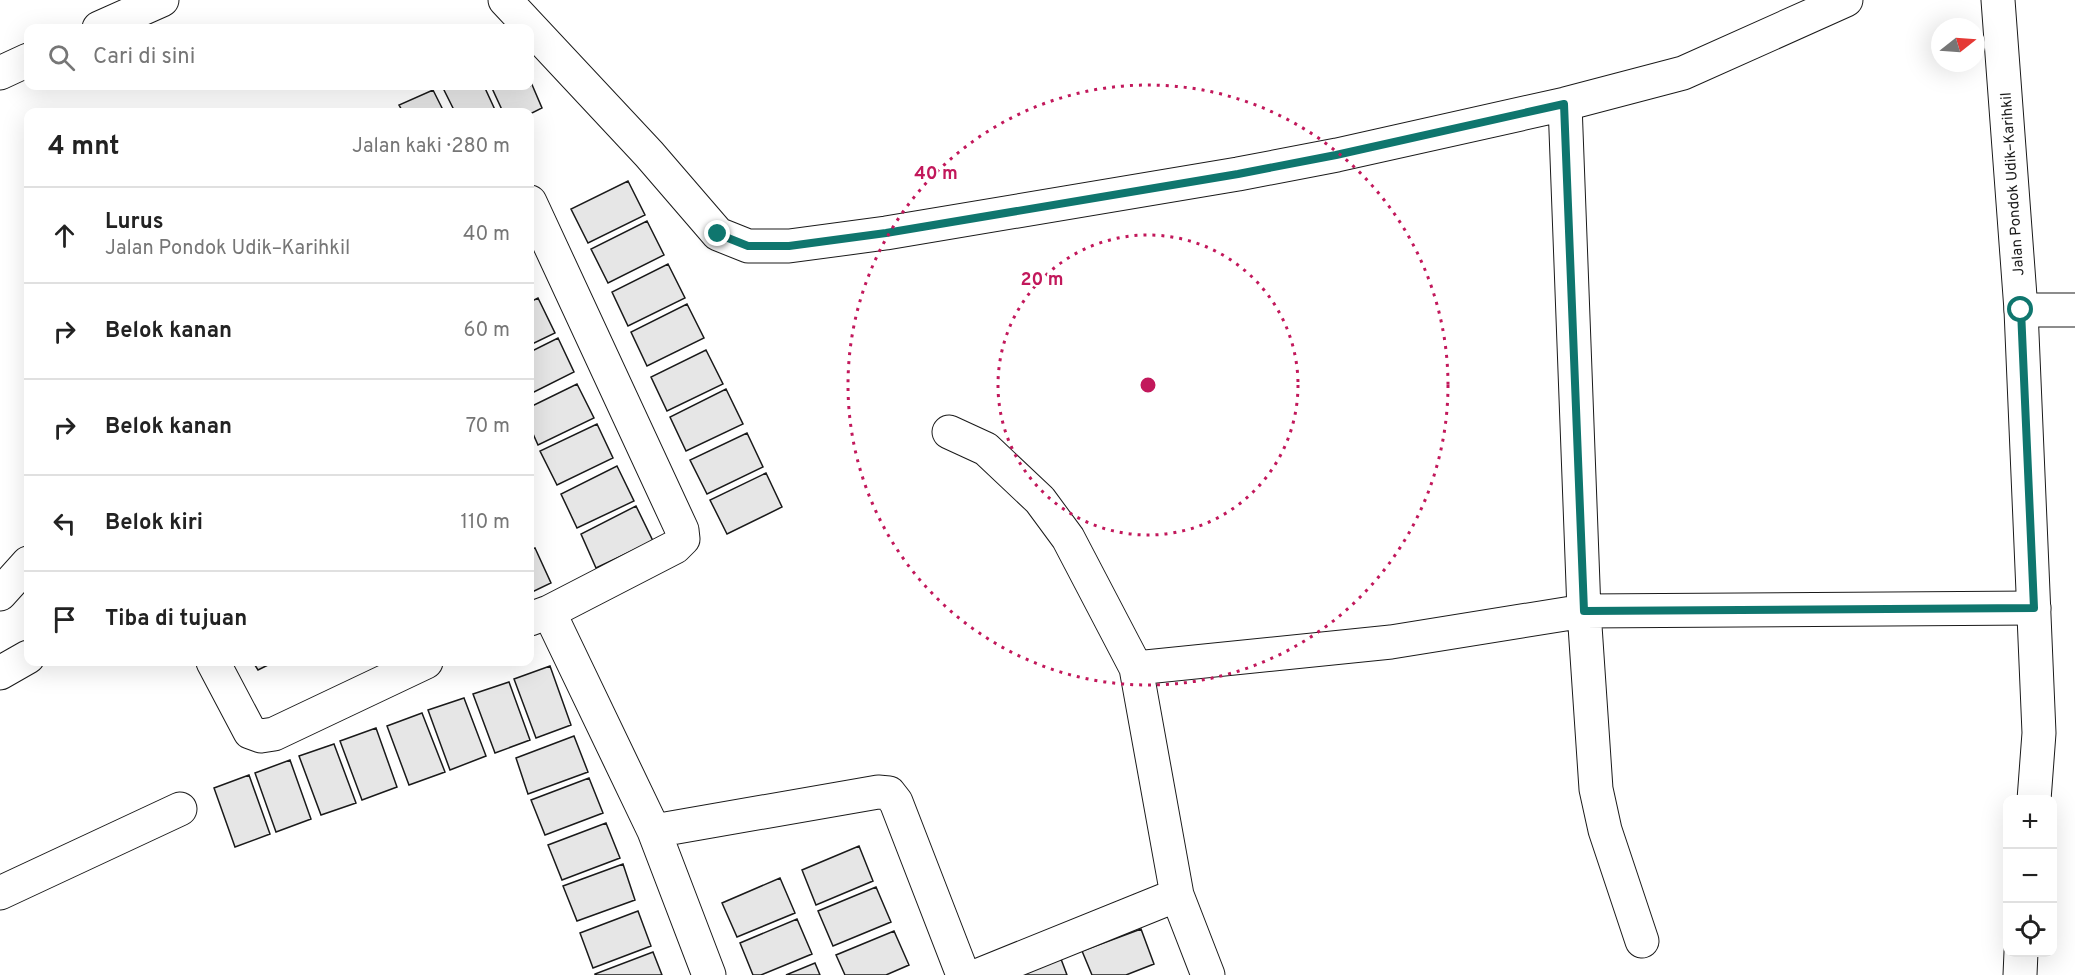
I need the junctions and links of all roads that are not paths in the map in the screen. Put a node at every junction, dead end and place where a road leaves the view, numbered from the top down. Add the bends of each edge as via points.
1 (162, 0) edge
2 (505, 0) edge
3 (1846, 0) edge
4 (1998, 0) edge
5 (108, 24) edge
6 (527, 24) edge
7 (534, 31) edge
8 (24, 62) edge
9 (0, 73) edge
10 (1564, 104) junction
11 (534, 211) edge
12 (2021, 310) junction
13 (2075, 310) edge
14 (950, 432) dead end
15 (24, 567) edge
16 (0, 594) edge
17 (2034, 608) junction
18 (1584, 611) junction
19 (539, 616) edge
20 (24, 659) edge
21 (215, 666) edge
22 (418, 666) edge
23 (1136, 668) junction
24 (0, 672) edge
25 (2034, 795) edge
26 (180, 809) dead end
27 (654, 831) junction
28 (0, 893) edge
29 (1177, 895) junction
30 (1642, 941) dead end
31 (2021, 957) edge
32 (709, 975) edge
33 (963, 975) edge
34 (980, 975) edge
35 (1208, 975) edge
36 (2020, 975) edge

1 - 5 street
2 - 6 street
3 - 10 street via 1683,73
4 - 12 street, Jalan Pondok Udik–Karihkil
7 - 10 street via 718,234 748,246 789,246 886,233 1238,174
8 - 9 street
10 - 18 street
11 - 19 street via 683,539 675,547
12 - 13 street
12 - 17 street, Jalan Pondok Udik–Karihkil
14 - 23 street via 986,449 1040,500 1068,538
15 - 16 street
17 - 18 street
17 - 25 street, Jalan Pondok Udik–Karihkil via 2039,733
18 - 23 street via 1391,642
18 - 30 street via 1596,789 1605,830
19 - 27 street
20 - 24 street
21 - 22 street via 250,732 261,736 274,734
23 - 29 street
26 - 28 street
27 - 32 street
27 - 33 street via 889,793 896,802
29 - 34 street
29 - 35 street
31 - 36 street

